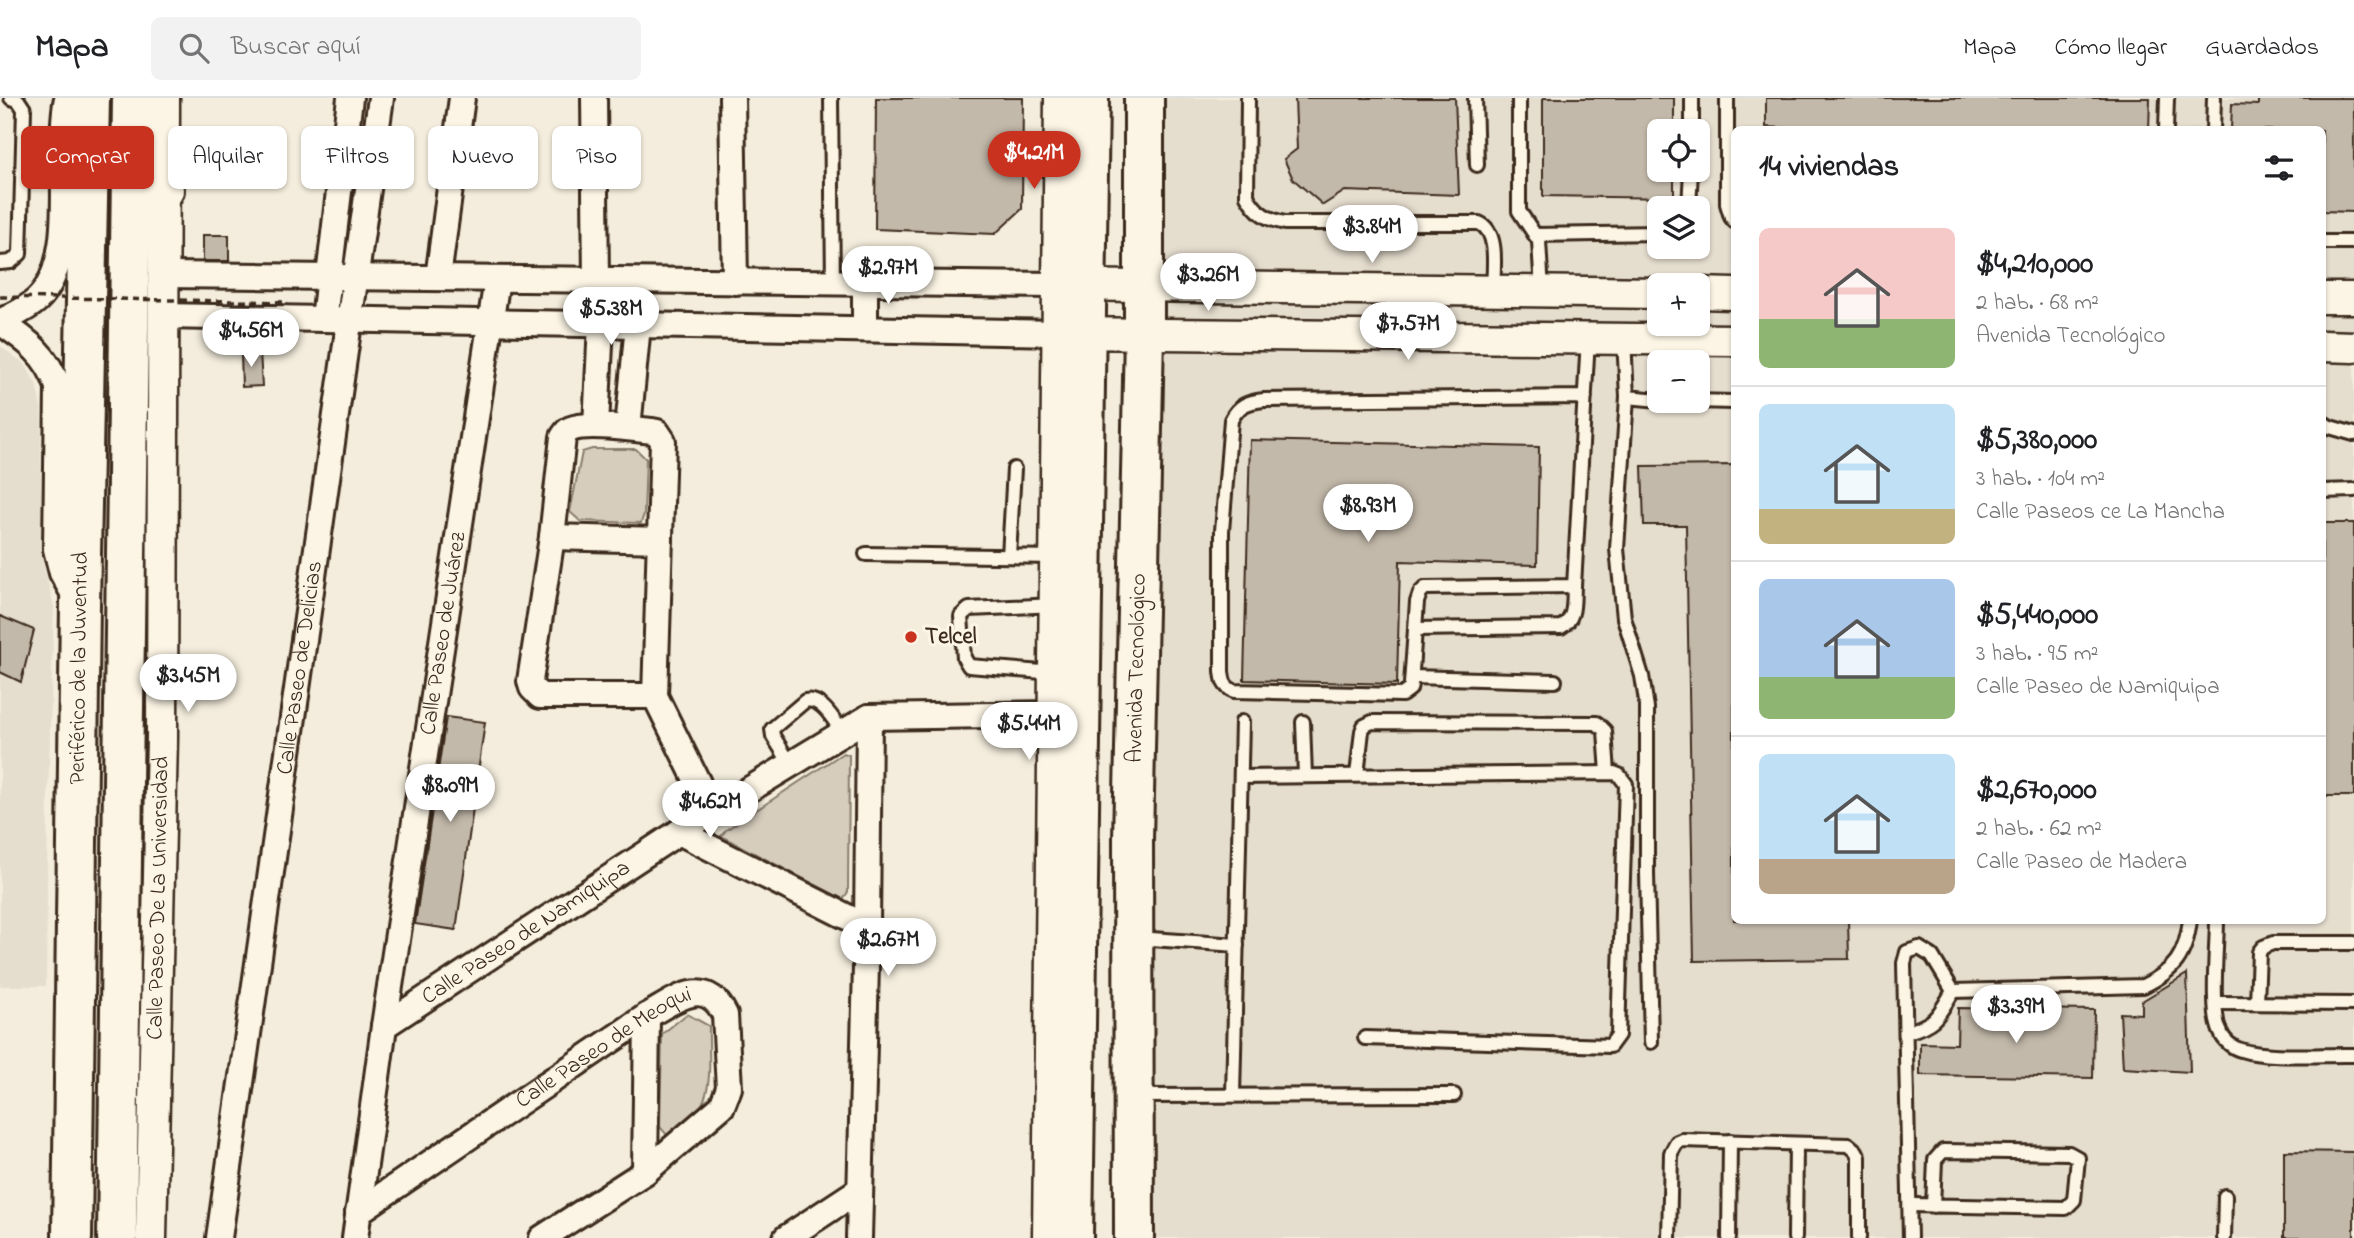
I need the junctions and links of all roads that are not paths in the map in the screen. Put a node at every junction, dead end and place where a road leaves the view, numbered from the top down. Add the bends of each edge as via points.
1 (11, 98) edge
2 (67, 98) edge
3 (90, 98) edge
4 (132, 98) edge
5 (142, 98) edge
6 (164, 98) edge
7 (350, 98) edge
8 (381, 98) edge
9 (462, 98) edge
10 (594, 98) edge
11 (732, 98) edge
12 (831, 98) edge
13 (1060, 98) edge
14 (1089, 98) edge
15 (1144, 98) edge
16 (1248, 98) edge
17 (1475, 98) edge
18 (1519, 98) edge
19 (1692, 98) edge
20 (1727, 98) edge
21 (2167, 98) edge
22 (2214, 98) edge
23 (1692, 119) edge
24 (2166, 126) edge
25 (2213, 126) edge
26 (1477, 165) dead end
27 (164, 190) junction
28 (1731, 217) edge
29 (1647, 233) edge
30 (1535, 235) junction
31 (2326, 242) edge
32 (2354, 242) edge
33 (0, 263) edge
34 (164, 275) junction
35 (328, 277) junction
36 (355, 278) junction
37 (438, 278) junction
38 (497, 279) junction
39 (596, 280) junction
40 (735, 282) junction
41 (833, 283) junction
42 (865, 283) junction
43 (1143, 285) junction
44 (1071, 286) junction
45 (1233, 289) junction
46 (1493, 291) junction
47 (1542, 292) junction
48 (1647, 293) edge
49 (1710, 293) edge
50 (1731, 294) edge
51 (2326, 298) edge
52 (2354, 298) edge
53 (164, 316) junction
54 (324, 319) junction
55 (350, 319) junction
56 (490, 322) junction
57 (601, 324) junction
58 (638, 325) junction
59 (865, 329) junction
60 (1071, 332) junction
61 (1144, 335) junction
62 (1234, 336) junction
63 (1588, 338) junction
64 (1624, 339) junction
65 (1731, 340) edge
66 (2326, 346) edge
67 (2354, 347) edge
68 (1585, 397) junction
69 (1627, 397) junction
70 (1647, 399) edge
71 (1710, 401) edge
72 (1731, 402) edge
73 (2326, 424) edge
74 (596, 426) junction
75 (628, 428) junction
76 (2354, 434) edge
77 (1014, 469) dead end
78 (2354, 490) edge
79 (2326, 491) edge
80 (552, 537) junction
81 (660, 540) junction
82 (866, 554) dead end
83 (1009, 556) junction
84 (1057, 557) junction
85 (1574, 586) junction
86 (80, 605) junction
87 (1056, 605) junction
88 (1415, 629) junction
89 (1055, 673) junction
90 (1412, 677) junction
91 (1555, 681) dead end
92 (655, 696) junction
93 (1055, 714) junction
94 (869, 717) junction
95 (1303, 722) dead end
96 (1242, 723) dead end
97 (843, 733) junction
98 (791, 765) junction
99 (1608, 773) junction
100 (1357, 775) junction
101 (1304, 776) junction
102 (1241, 777) junction
103 (698, 783) dead end
104 (679, 832) junction
105 (2190, 924) edge
106 (2217, 924) edge
107 (867, 927) junction
108 (1133, 937) junction
109 (2354, 943) edge
110 (1237, 945) junction
111 (1953, 991) junction
112 (2216, 1003) junction
113 (2258, 1003) junction
114 (2354, 1004) edge
115 (647, 1016) junction
116 (384, 1026) junction
117 (1907, 1032) junction
118 (1365, 1038) dead end
119 (1651, 1042) dead end
120 (2354, 1055) edge
121 (1233, 1095) junction
122 (1454, 1095) dead end
123 (1135, 1096) junction
124 (1730, 1142) junction
125 (1796, 1144) junction
126 (645, 1172) junction
127 (859, 1190) junction
128 (2225, 1196) dead end
129 (1910, 1205) junction
130 (1933, 1206) junction
131 (358, 1212) junction
132 (72, 1238) edge
133 (117, 1238) edge
134 (151, 1238) edge
135 (219, 1238) edge
136 (355, 1238) edge
137 (542, 1238) edge
138 (786, 1238) edge
139 (859, 1238) edge
140 (1048, 1238) edge
141 (1073, 1238) edge
142 (1134, 1238) edge
143 (1669, 1238) edge
144 (1729, 1238) edge
145 (1795, 1238) edge
146 (1859, 1238) edge
147 (1910, 1238) edge
148 (2224, 1238) edge

1 - 33 lane via 24,109 20,254 11,262
2 - 86 street via 57,270 38,299 0,322 46,359 58,387 56,549 62,573
3 - 86 main road, Periférico de la Juventud
4 - 133 main road, Periférico de la Juventud
5 - 27 main road
6 - 27 street, Calle Paseo De La Universidad
7 - 35 street
8 - 36 street, Calle Paseo de Delicias
9 - 37 street
10 - 39 street
11 - 40 street
12 - 41 lane
13 - 44 street
14 - 44 main road
15 - 43 main road, Avenida Tecnológico
16 - 46 lane via 1247,196 1255,209 1285,223 1479,223 1487,226 1492,236
17 - 26 lane
18 - 30 lane via 1519,211
19 - 23 lane
20 - 28 lane via 1727,204
21 - 24 lane
22 - 25 lane
27 - 34 street, Calle Paseo De La Universidad
29 - 30 lane
30 - 47 lane via 1540,247
31 - 32 lane
34 - 35 street
34 - 53 street, Calle Paseo De La Universidad
35 - 36 street
35 - 54 street
36 - 37 street
36 - 55 street, Calle Paseo de Delicias
37 - 38 street
38 - 39 street
38 - 56 street, Calle Paseo de Juárez
39 - 40 street
40 - 41 street
41 - 42 street
42 - 44 street
42 - 59 street
43 - 44 street
43 - 45 street
43 - 61 main road, Avenida Tecnológico
44 - 60 main road
45 - 46 street
45 - 62 street
46 - 47 street
47 - 48 street
49 - 50 street
51 - 52 street
53 - 54 street
53 - 134 street, Calle Paseo De La Universidad via 162,752
54 - 55 street
55 - 56 street
55 - 135 street, Calle Paseo de Delicias
56 - 57 street
56 - 116 street, Calle Paseo de Juárez
57 - 58 street
57 - 74 street
58 - 59 street
58 - 75 street
59 - 60 street
60 - 61 street
60 - 84 street
60 - 141 main road
61 - 62 street
61 - 108 main road, Avenida Tecnológico
62 - 63 street
63 - 64 street
63 - 68 lane
64 - 65 street
64 - 69 lane
66 - 67 street
68 - 85 lane
68 - 90 lane via 1264,400 1237,409 1231,420 1222,531 1223,682 1234,691 1398,695 1410,689
69 - 70 lane
69 - 119 lane via 1617,549 1624,618 1647,708
71 - 72 lane
73 - 76 lane
74 - 75 street
74 - 80 street via 569,429 563,437
75 - 81 street via 657,432 663,441
77 - 83 lane
78 - 79 lane
80 - 81 street
80 - 92 street via 531,688 540,695
81 - 92 street
82 - 83 lane
83 - 84 lane
84 - 87 street
85 - 88 lane via 1573,615 1561,627
85 - 88 lane via 1425,588 1417,602
86 - 132 main road, Periférico de la Juventud
87 - 89 street
87 - 89 lane via 969,609 961,616 964,658 969,666
88 - 90 lane
89 - 93 street
90 - 91 lane
92 - 103 street
93 - 94 street
93 - 140 street
94 - 97 street, Calle Paseo de Namiquipa
94 - 107 street
95 - 101 lane
96 - 102 lane
97 - 98 street, Calle Paseo de Namiquipa
97 - 98 lane via 820,704 805,701 772,729
98 - 104 street, Calle Paseo de Namiquipa
99 - 100 lane
99 - 100 lane via 1605,731 1597,723 1372,722 1362,731
99 - 118 lane via 1619,775 1626,784 1618,1035 1614,1042 1610,1046
100 - 101 lane
101 - 102 lane
102 - 110 lane
104 - 107 street
104 - 116 street, Calle Paseo de Namiquipa
105 - 111 lane via 2181,956 2161,978 2143,986
106 - 112 lane
107 - 127 street
108 - 110 lane
108 - 123 main road, Avenida Tecnológico
109 - 113 lane via 2267,944 2259,952
110 - 121 lane
111 - 117 lane via 1927,1026
111 - 117 lane via 1932,956 1919,948 1907,953
112 - 113 lane
112 - 120 lane via 2220,1033 2238,1050
113 - 114 lane
115 - 126 street
115 - 126 street, Calle Paseo de Meoqui via 688,993 714,1000 725,1015 729,1088 714,1115
115 - 131 street, Calle Paseo de Meoqui
116 - 131 street, Calle Paseo de Juárez
117 - 129 lane
121 - 122 lane
121 - 123 lane
123 - 142 main road, Avenida Tecnológico
124 - 125 lane
124 - 143 lane via 1682,1140 1673,1147
124 - 144 lane
125 - 145 lane
125 - 146 lane via 1849,1146 1856,1151
126 - 137 street, Calle Paseo de Meoqui
127 - 138 street
127 - 139 street
128 - 148 lane
129 - 130 lane
129 - 147 lane
130 - 130 lane via 2066,1208 2074,1200 2078,1158 2069,1153 1943,1151 1935,1160
131 - 136 street, Calle Paseo de Juárez

